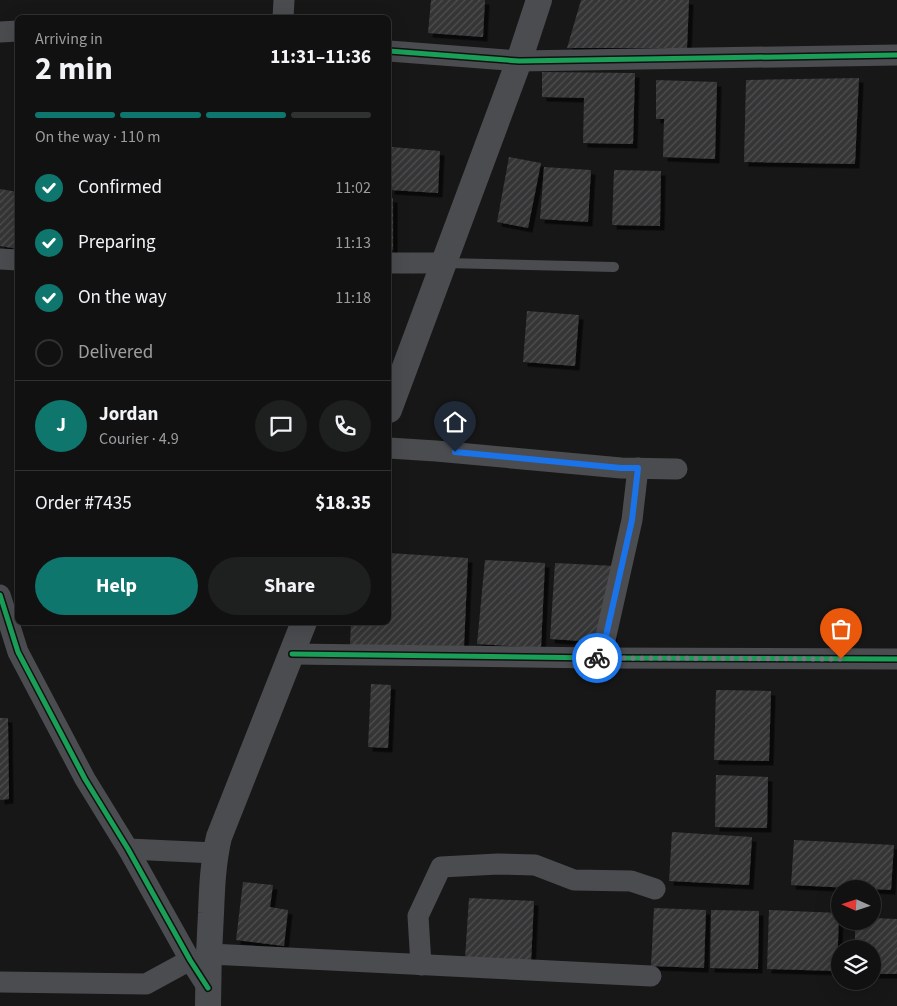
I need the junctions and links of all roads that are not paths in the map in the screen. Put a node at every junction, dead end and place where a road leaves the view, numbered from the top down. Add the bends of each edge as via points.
1 (284, 0) edge
2 (539, 0) edge
3 (282, 15) edge
4 (15, 31) edge
5 (0, 32) edge
6 (391, 51) edge
7 (897, 55) edge
8 (519, 61) junction
9 (0, 259) edge
10 (15, 260) edge
11 (391, 263) edge
12 (444, 263) junction
13 (614, 267) dead end
14 (391, 404) edge
15 (391, 448) edge
16 (638, 468) junction
17 (677, 469) dead end
18 (0, 595) edge
19 (303, 625) edge
20 (292, 654) junction
21 (596, 658) junction
22 (897, 659) edge
23 (128, 849) junction
24 (215, 853) junction
25 (655, 889) dead end
26 (199, 957) junction
27 (421, 964) junction
28 (651, 976) dead end
29 (0, 982) edge
30 (208, 997) edge

1 - 3 street
2 - 8 street
4 - 5 street
6 - 8 street
7 - 8 street
8 - 12 street
9 - 10 street
11 - 12 street
12 - 13 lane
12 - 14 street
15 - 16 street
16 - 17 street
16 - 21 street via 632,520 603,649
18 - 23 street via 18,652 85,779
19 - 20 street
20 - 21 street
20 - 24 street via 218,837
21 - 22 street
23 - 24 street
23 - 26 street
24 - 26 street
25 - 27 street via 631,881 574,880 535,865 441,867 418,916
26 - 27 street
26 - 29 street via 146,984
26 - 30 street
27 - 28 street

